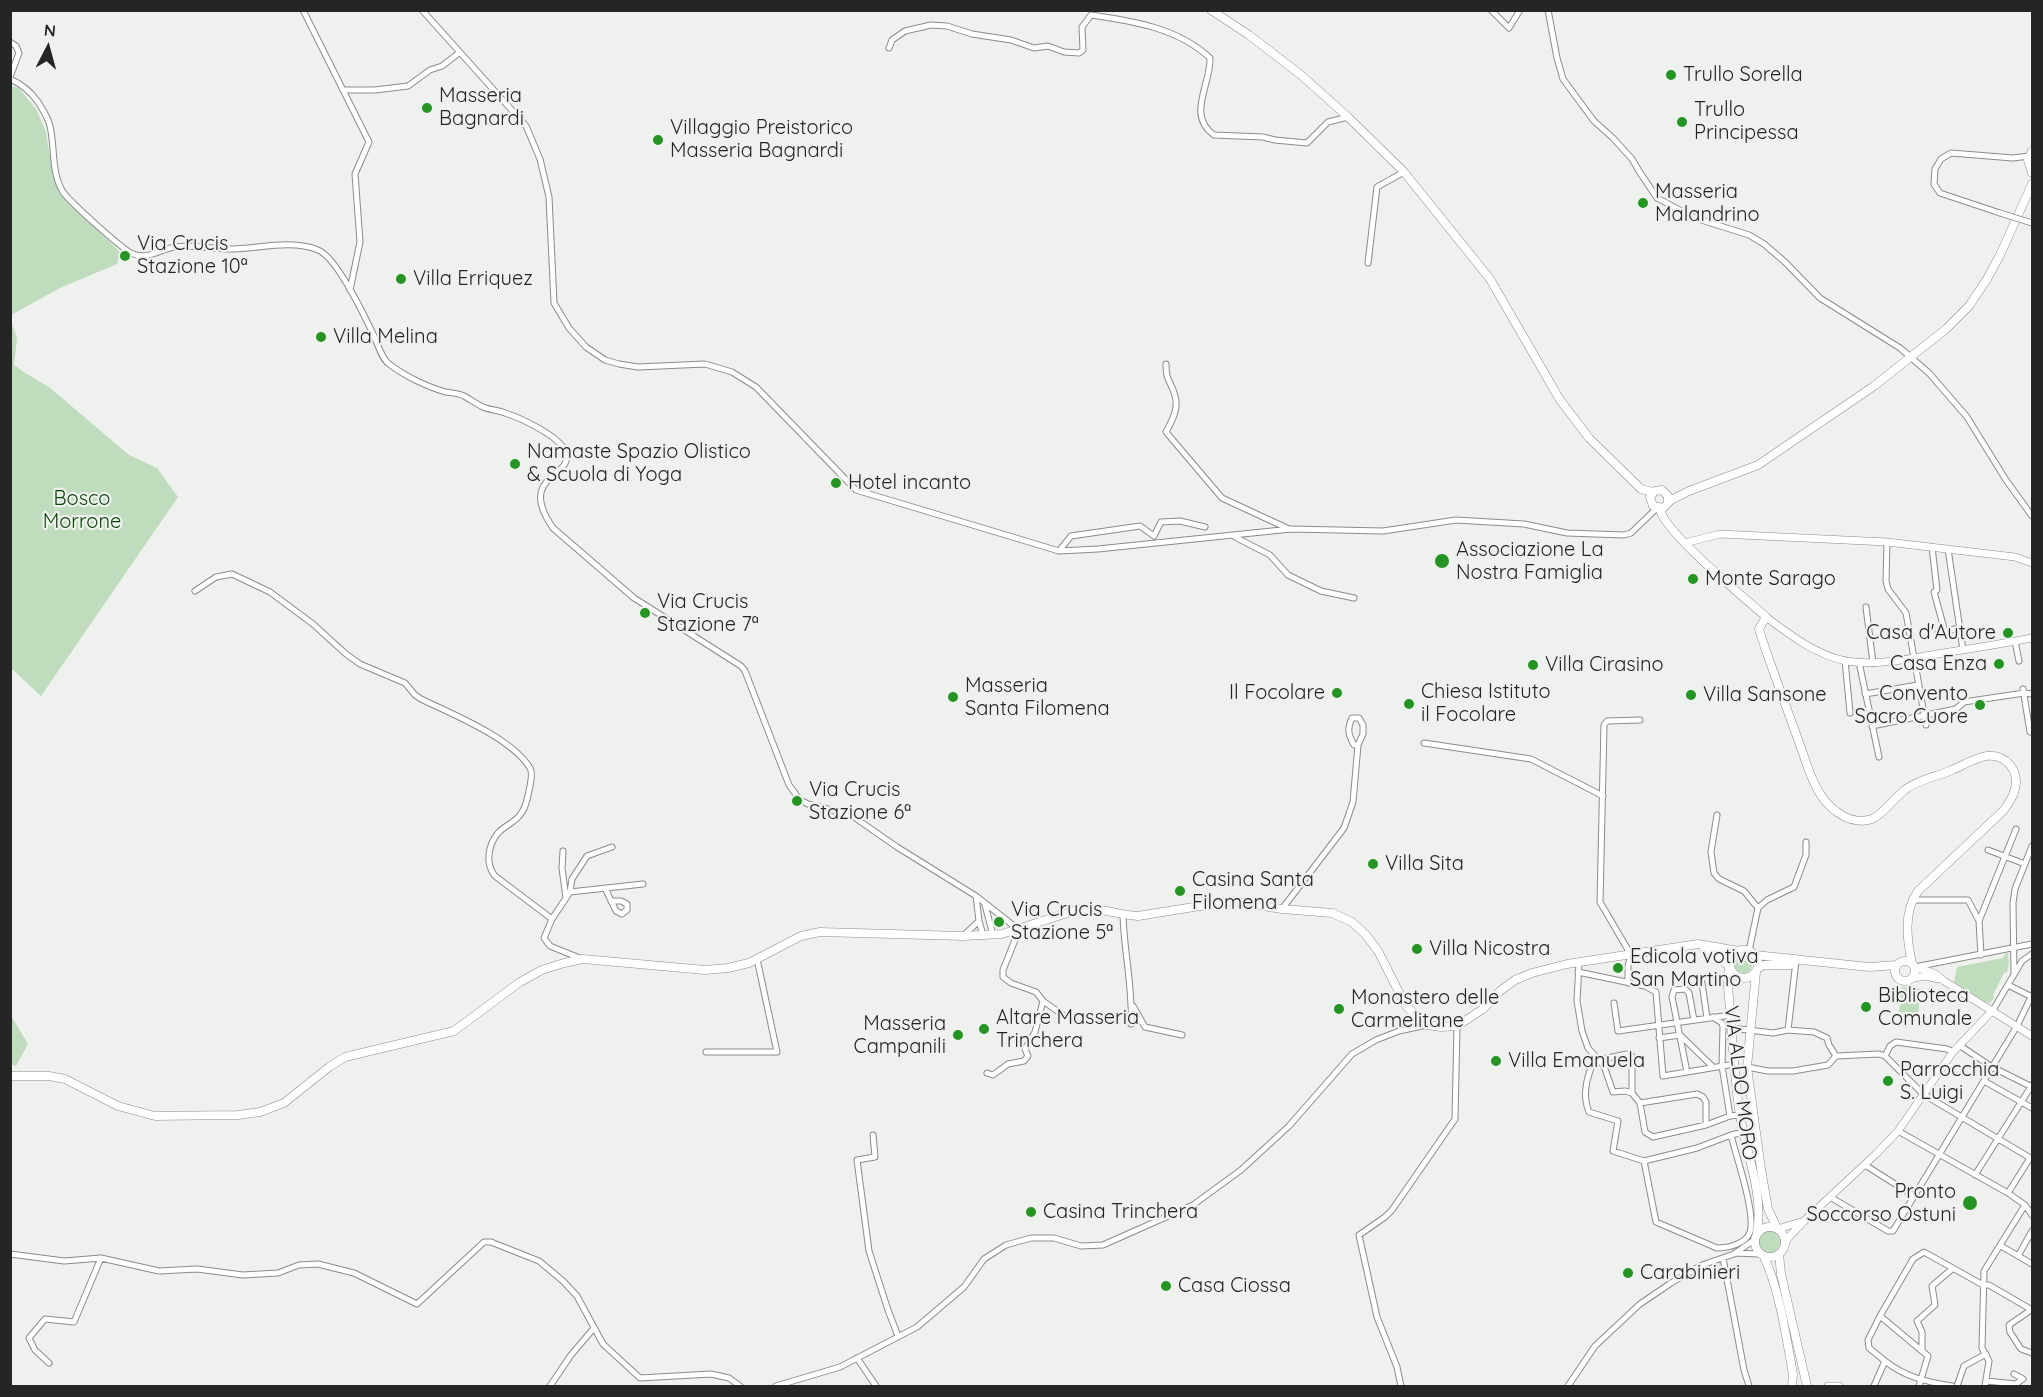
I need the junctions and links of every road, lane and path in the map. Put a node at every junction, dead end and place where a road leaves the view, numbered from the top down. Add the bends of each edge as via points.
1 (303, 10) edge
2 (422, 10) edge
3 (1211, 10) edge
4 (1491, 10) edge
5 (1520, 10) edge
6 (1548, 10) edge
7 (10, 42) edge
8 (890, 48) dead end
9 (459, 52) junction
10 (10, 78) edge
11 (343, 90) junction
12 (1348, 117) junction
13 (2031, 153) edge
14 (1404, 172) junction
15 (2032, 173) edge
16 (2032, 184) edge
17 (2032, 223) edge
18 (1368, 262) dead end
19 (350, 290) junction
20 (1911, 359) junction
21 (1166, 364) dead end
22 (1627, 477) junction
23 (1689, 491) junction
24 (1653, 492) junction
25 (1665, 492) junction
26 (1650, 501) junction
27 (1662, 506) junction
28 (2032, 516) edge
29 (1205, 527) dead end
30 (1291, 529) junction
31 (1234, 536) junction
32 (1887, 542) junction
33 (1685, 543) junction
34 (1932, 547) junction
35 (1948, 549) junction
36 (1059, 550) junction
37 (2032, 563) edge
38 (195, 591) dead end
39 (1354, 598) dead end
40 (1866, 607) dead end
41 (1766, 617) junction
42 (1959, 628) junction
43 (2032, 638) edge
44 (2015, 641) junction
45 (2032, 643) edge
46 (1963, 650) junction
47 (1913, 658) junction
48 (1845, 660) junction
49 (2019, 661) dead end
50 (1859, 662) junction
51 (1873, 663) junction
52 (1918, 685) junction
53 (2023, 691) junction
54 (1865, 694) junction
55 (2032, 694) edge
56 (1850, 713) dead end
57 (1924, 716) junction
58 (1640, 720) dead end
59 (1926, 725) dead end
60 (1872, 726) junction
61 (2030, 732) dead end
62 (1424, 743) dead end
63 (1358, 745) junction
64 (1879, 757) dead end
65 (1603, 796) junction
66 (1717, 815) dead end
67 (2016, 829) dead end
68 (1806, 842) dead end
69 (2032, 846) edge
70 (612, 847) dead end
71 (1988, 850) dead end
72 (563, 851) dead end
73 (2005, 857) junction
74 (2025, 864) junction
75 (643, 884) dead end
76 (605, 888) junction
77 (570, 892) junction
78 (976, 896) junction
79 (566, 898) junction
80 (612, 900) dead end
81 (1912, 900) junction
82 (985, 905) junction
83 (1758, 908) junction
84 (1282, 909) junction
85 (1123, 915) junction
86 (552, 919) junction
87 (979, 921) junction
88 (1979, 921) junction
89 (1019, 930) junction
90 (983, 935) junction
91 (993, 935) junction
92 (963, 936) junction
93 (1908, 936) junction
94 (2032, 944) edge
95 (1687, 946) junction
96 (2014, 948) junction
97 (1739, 951) junction
98 (1752, 953) junction
99 (2032, 954) edge
100 (1631, 955) junction
101 (1981, 955) junction
102 (757, 958) junction
103 (583, 959) junction
104 (1796, 959) junction
105 (1579, 963) junction
106 (1898, 964) junction
107 (1914, 966) junction
108 (1869, 967) junction
109 (1730, 968) junction
110 (1756, 970) junction
111 (1578, 972) junction
112 (2014, 974) junction
113 (1897, 977) junction
114 (1913, 978) junction
115 (1944, 981) junction
116 (1702, 982) dead end
117 (1628, 983) junction
118 (2008, 985) junction
119 (2032, 996) edge
120 (1043, 1001) junction
121 (1614, 1003) dead end
122 (1132, 1004) junction
123 (1993, 1010) junction
124 (1063, 1015) dead end
125 (1731, 1015) junction
126 (1710, 1017) junction
127 (1694, 1020) junction
128 (1678, 1023) junction
129 (1131, 1024) dead end
130 (1427, 1024) junction
131 (1457, 1026) junction
132 (1658, 1026) junction
133 (2017, 1026) junction
134 (1732, 1028) junction
135 (1750, 1030) junction
136 (1788, 1030) junction
137 (1182, 1035) dead end
138 (1680, 1035) junction
139 (2032, 1036) edge
140 (1659, 1038) junction
141 (1959, 1045) junction
142 (706, 1052) dead end
143 (1953, 1052) junction
144 (1836, 1056) junction
145 (1885, 1056) junction
146 (1596, 1058) junction
147 (1735, 1064) junction
148 (1722, 1066) junction
149 (1713, 1067) junction
150 (1747, 1067) junction
151 (1992, 1067) junction
152 (1687, 1072) junction
153 (987, 1073) dead end
154 (10, 1076) edge
155 (1984, 1081) junction
156 (2032, 1086) edge
157 (1632, 1094) junction
158 (1923, 1094) junction
159 (2021, 1102) junction
160 (1640, 1103) junction
161 (2032, 1108) edge
162 (1740, 1115) junction
163 (1730, 1116) junction
164 (1961, 1118) junction
165 (1706, 1125) junction
166 (1898, 1131) junction
167 (1744, 1132) junction
168 (873, 1135) dead end
169 (1731, 1135) junction
170 (1997, 1138) junction
171 (1939, 1155) junction
172 (2031, 1158) edge
173 (1644, 1161) junction
174 (1865, 1165) junction
175 (1975, 1175) junction
176 (1745, 1191) junction
177 (1756, 1191) junction
178 (2008, 1193) junction
179 (1914, 1196) junction
180 (1830, 1197) junction
181 (2025, 1205) junction
182 (2032, 1215) edge
183 (1805, 1220) junction
184 (1777, 1228) junction
185 (2032, 1231) edge
186 (1756, 1236) junction
187 (2030, 1240) edge
188 (1785, 1245) junction
189 (2001, 1245) junction
190 (10, 1254) edge
191 (1734, 1254) junction
192 (1779, 1254) junction
193 (1762, 1255) junction
194 (2018, 1256) junction
195 (101, 1258) junction
196 (1723, 1258) junction
197 (2032, 1264) edge
198 (1952, 1269) junction
199 (1983, 1285) junction
200 (2032, 1310) edge
201 (1880, 1316) junction
202 (594, 1328) junction
203 (898, 1336) junction
204 (1922, 1349) junction
205 (2032, 1353) edge
206 (1986, 1354) junction
207 (857, 1358) junction
208 (1885, 1361) junction
209 (49, 1363) dead end
210 (2014, 1374) dead end
211 (1920, 1384) edge
212 (1985, 1384) edge
213 (550, 1386) edge
214 (740, 1386) edge
215 (776, 1386) edge
216 (876, 1386) edge
217 (1401, 1386) edge
218 (1568, 1386) edge
219 (1749, 1386) edge
220 (1792, 1386) edge
221 (1798, 1386) edge
222 (1808, 1386) edge
223 (1828, 1386) edge
224 (1839, 1386) edge
225 (1874, 1386) edge
226 (1952, 1386) edge
227 (1957, 1386) edge

1 - 11 street
2 - 9 street
3 - 12 main road via 1249,35
4 - 5 street via 1509,28
6 - 20 street via 1563,80 1594,121 1632,159 1657,198 1695,218 1749,235 1764,244 1820,298 1890,340
7 - 10 street via 19,52
8 - 12 street via 892,40 905,31 931,25 1034,48 1048,46 1079,53 1083,50 1082,27 1091,15 1106,17 1175,34 1210,58 1201,116 1214,135 1307,142 1328,122
9 - 11 street via 408,86
9 - 36 street via 526,126 540,159 549,197 554,303 586,347 619,364 705,364 732,372 756,387 856,490
10 - 19 street via 33,95 46,114 63,192 131,253 149,256 175,247 229,249 290,244 320,250
11 - 19 street via 369,142 355,174 360,242
12 - 14 main road
13 - 15 main road via 2028,165
13 - 17 street, bridge via 2013,158 1951,153 1938,164 1934,184 1940,193
14 - 18 street via 1377,187
14 - 22 main road via 1490,279 1560,400 1589,438
16 - 20 main road via 2000,255 1969,306
19 - 78 street via 387,363 424,384 462,394 484,407 524,421 560,443 567,459 543,486 543,514 553,528 634,598 741,666 789,785 800,800 851,815
20 - 23 main road via 1758,465
20 - 28 street via 1929,373 1967,417
21 - 30 street via 1166,378 1176,397 1175,416 1166,432 1222,498
22 - 24 main road via 1641,489
22 - 26 main road
23 - 25 main road
23 - 27 main road
24 - 25 main road
24 - 26 main road
25 - 27 main road via 1668,498
26 - 27 main road
27 - 30 street via 1624,535 1567,533 1524,524 1466,519 1383,531
27 - 33 main road via 1667,523
29 - 36 street via 1180,521 1161,522 1154,536 1140,526 1071,536
30 - 31 street
31 - 36 street
31 - 39 street via 1270,555 1288,575 1321,591
32 - 33 street via 1720,534
32 - 34 street
32 - 47 street via 1886,581 1906,613
33 - 41 main road
34 - 35 street
34 - 42 street via 1941,633
35 - 37 street via 2015,557
35 - 42 street
38 - 86 street via 216,578 232,574 270,592 360,664 405,683 422,699 472,723 513,750 531,770 531,778 522,813 498,834 488,857 489,866 495,876
40 - 51 street
41 - 48 street via 1802,642
41 - 81 main road via 1759,629 1813,781 1826,802 1847,818 1869,820 1920,780 1981,756 2002,757 2013,768 2016,788 2012,800
42 - 46 street
43 - 44 street
43 - 45 street
44 - 46 street
44 - 49 street
46 - 47 street
47 - 51 street
47 - 52 street
48 - 50 street
48 - 56 street
50 - 51 street
50 - 54 street
52 - 54 street
52 - 57 street
53 - 55 street
53 - 57 street via 1964,702 1956,709
53 - 61 street
54 - 60 street
57 - 59 street
57 - 60 street
58 - 65 street via 1605,722
60 - 64 street
62 - 65 street via 1531,759
63 - 63 street via 1363,725 1359,718 1352,718 1349,736
63 - 84 street via 1353,802 1344,828
65 - 100 street via 1600,902
66 - 83 street via 1711,852 1714,873 1744,891
67 - 73 street
68 - 83 street via 1806,855 1794,887
69 - 74 street
70 - 77 street via 587,856 572,879
71 - 73 street
72 - 79 street
73 - 74 street
73 - 88 street
74 - 96 street via 2013,903
75 - 76 street
76 - 77 street
76 - 80 street
77 - 79 street
78 - 82 street
78 - 87 street
79 - 86 street
81 - 88 street via 1968,900
81 - 93 main road
82 - 89 street
82 - 91 street
83 - 98 street
84 - 85 main road via 1231,901
84 - 130 main road via 1332,913 1352,921 1378,951 1406,1006
85 - 89 main road via 1080,909
85 - 122 street
86 - 103 street via 546,941
87 - 90 street
87 - 92 street
88 - 101 street
89 - 91 main road
89 - 120 street via 1002,977 1036,992
90 - 91 main road
90 - 92 main road
92 - 102 main road via 819,932 801,936
93 - 106 main road via 1904,957
93 - 107 main road
94 - 96 street
95 - 97 main road via 1698,944
95 - 100 main road
95 - 109 main road via 1716,953
96 - 101 street
96 - 112 street
97 - 98 main road
97 - 109 main road
98 - 104 main road
98 - 110 main road via 1757,959
99 - 112 street
100 - 105 main road
100 - 117 street
101 - 107 street
102 - 103 main road via 728,968 705,970
102 - 142 street via 777,1052
103 - 154 main road via 542,970 520,982 454,1031 345,1057 284,1103 260,1112 155,1116 118,1106 65,1079
104 - 108 main road
104 - 110 main road via 1791,965 1764,965
104 - 136 street
105 - 111 street
105 - 131 main road via 1515,980 1483,1010
106 - 107 main road via 1906,961
106 - 108 main road
106 - 113 main road
107 - 114 main road
107 - 115 street via 1939,975
108 - 113 main road
109 - 110 main road via 1744,978
109 - 125 main road, VIA ALDO MORO via 1727,977
110 - 135 main road, VIA ALDO MORO
111 - 117 street
111 - 146 street via 1582,1031
112 - 118 street
113 - 114 main road via 1903,981
114 - 115 street via 1926,976
115 - 123 street
116 - 126 street, VIA ALDO MORO
117 - 132 street via 1656,992
118 - 119 street
118 - 123 street
119 - 133 street
120 - 124 street
120 - 153 street via 1035,1032 1025,1049 1028,1056 993,1075
121 - 132 street via 1618,1031
122 - 129 street
122 - 137 street via 1145,1027
123 - 133 street
123 - 141 street
125 - 126 street
125 - 134 main road, VIA ALDO MORO
126 - 127 street
126 - 148 street, VIA ALDO MORO via 1723,1027
127 - 128 street
127 - 128 street via 1689,993 1685,989 1674,990
128 - 132 street
128 - 138 street
130 - 131 main road
130 - 203 street via 1376,1040 1352,1054 1289,1126 1241,1170 1193,1205 1104,1245 1082,1246 1054,1238 1006,1245 984,1259 964,1287 917,1327
131 - 217 street via 1455,1119 1392,1210 1359,1235 1377,1317
132 - 140 street
133 - 139 street
133 - 151 street
134 - 135 street
134 - 147 main road, VIA ALDO MORO
135 - 136 street
135 - 150 main road, VIA ALDO MORO
136 - 144 street via 1821,1034
138 - 140 street
138 - 149 street
138 - 152 street
140 - 152 street via 1663,1076
141 - 143 street
141 - 151 street
143 - 145 street via 1896,1042
143 - 158 street
144 - 145 street
144 - 150 street via 1827,1065 1793,1071
145 - 158 street
146 - 157 street via 1604,1066 1613,1092
146 - 157 street via 1632,1056
146 - 173 street via 1586,1082 1589,1112 1618,1121 1613,1151
147 - 148 street
147 - 162 main road, VIA ALDO MORO
148 - 149 street
148 - 163 street, VIA ALDO MORO
149 - 152 street
150 - 184 main road, VIA ALDO MORO via 1768,1209
151 - 155 street
151 - 156 street
155 - 159 street
155 - 164 street
156 - 159 street
157 - 160 street
158 - 164 street
158 - 166 street
159 - 161 street
159 - 170 street
160 - 165 street via 1644,1128 1653,1137
160 - 165 street via 1696,1094 1706,1102
162 - 163 street
162 - 167 main road, VIA ALDO MORO
163 - 165 street
164 - 170 street
164 - 171 street
166 - 171 street
166 - 174 street
167 - 169 street
167 - 177 main road, VIA ALDO MORO
168 - 203 street via 875,1157 857,1160 869,1251
169 - 173 street via 1697,1149
169 - 176 street, VIA ALDO MORO
170 - 172 street
170 - 175 street
171 - 175 street
171 - 179 street
172 - 178 street
173 - 176 street, VIA ALDO MORO via 1656,1222 1717,1248 1741,1242 1750,1232 1752,1214
174 - 179 street
174 - 180 street
175 - 178 street
176 - 177 street
177 - 186 main road, VIA ALDO MORO via 1760,1210
178 - 181 street
179 - 180 street via 1893,1231 1888,1232
180 - 183 street
181 - 182 street
181 - 189 street
183 - 184 street
183 - 188 street
184 - 186 main road via 1764,1227
184 - 188 main road
185 - 187 street
186 - 191 street
186 - 193 main road via 1756,1250
187 - 194 street
188 - 192 main road
189 - 194 street
189 - 199 street via 1984,1271
190 - 195 street via 64,1261
191 - 193 street
191 - 196 street
192 - 193 main road via 1769,1258
192 - 222 main road
193 - 220 main road via 1771,1271 1777,1297 1792,1367
194 - 197 street
195 - 202 street via 159,1271 197,1269 243,1275 278,1273 299,1265 318,1264 354,1273 417,1304 484,1242 491,1242 539,1261 563,1281 577,1296
195 - 209 street via 74,1322 45,1319 29,1338
196 - 218 street via 1702,1265 1640,1304 1595,1346
196 - 219 street
198 - 199 street
198 - 201 street via 1924,1252 1913,1259
198 - 204 street via 1932,1286 1935,1305 1917,1321
199 - 200 street
199 - 206 street via 1982,1348
200 - 205 street via 2009,1325 2021,1349
201 - 204 street
201 - 208 street via 1868,1340 1869,1348
202 - 213 street
202 - 214 street via 603,1344 640,1378 711,1374 729,1378
203 - 207 street
204 - 211 street via 1928,1356
206 - 212 street via 1989,1361
206 - 227 street via 1964,1366
207 - 215 street
207 - 216 street
208 - 211 street
208 - 225 street
210 - 212 street via 2023,1379 2016,1383
211 - 226 street
221 - 222 main road
223 - 224 street

